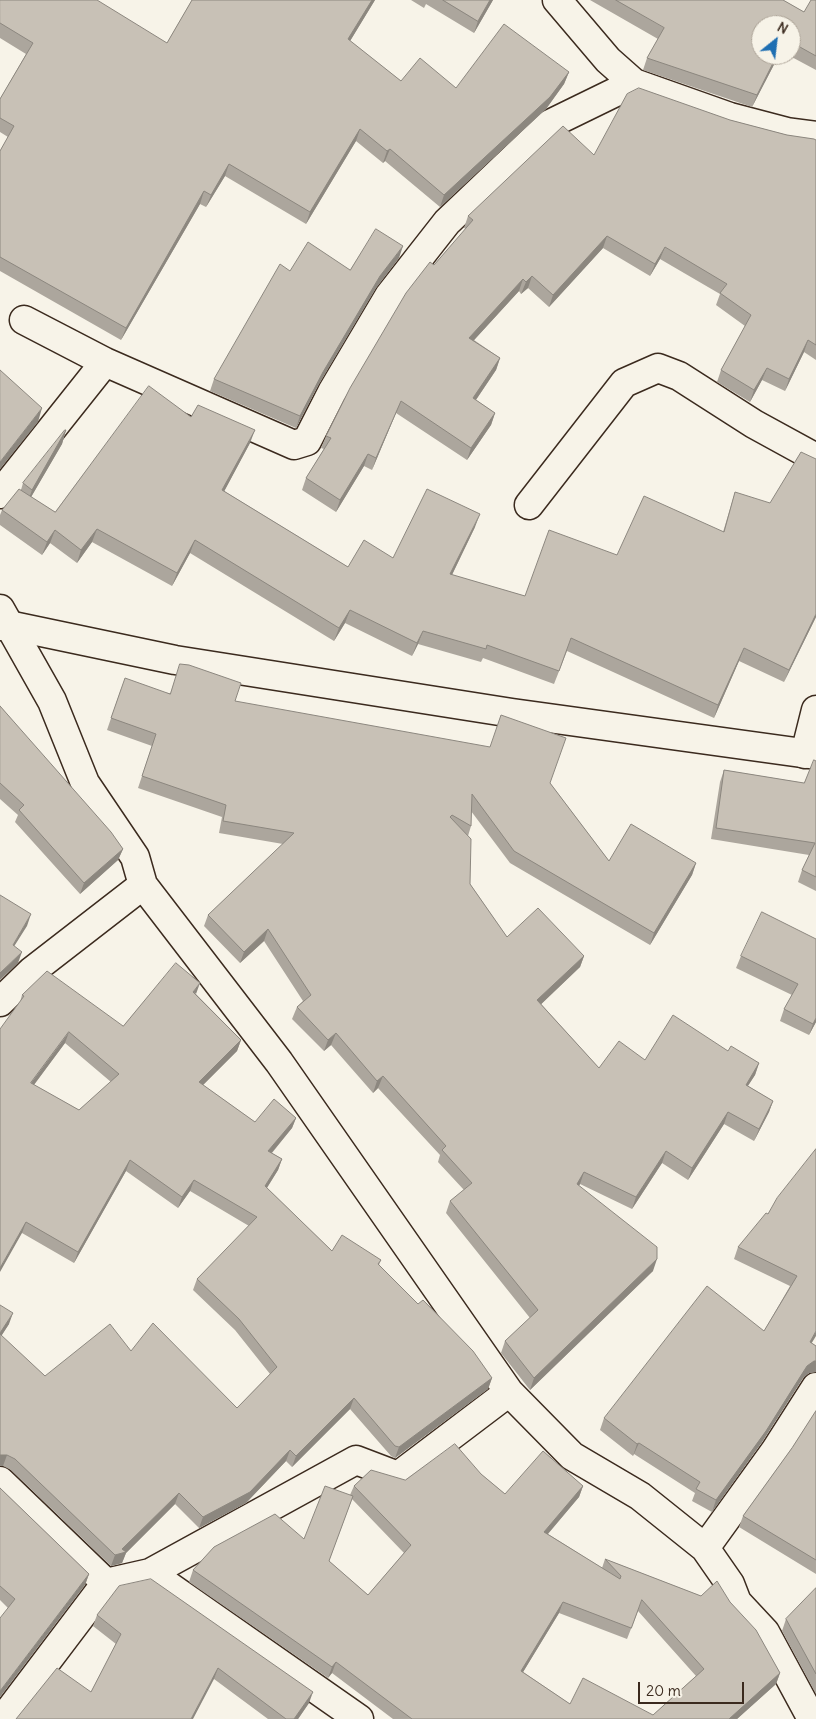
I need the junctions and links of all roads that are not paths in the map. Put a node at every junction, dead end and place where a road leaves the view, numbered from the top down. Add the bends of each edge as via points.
1 (557, 0) edge
2 (634, 83) junction
3 (816, 136) edge
4 (24, 320) dead end
5 (104, 362) junction
6 (816, 458) edge
7 (0, 494) edge
8 (529, 505) dead end
9 (3, 620) edge
10 (816, 710) edge
11 (811, 754) edge
12 (144, 886) junction
13 (0, 1002) edge
14 (816, 1387) edge
15 (509, 1392) junction
16 (0, 1480) edge
17 (705, 1548) junction
18 (150, 1573) junction
19 (106, 1583) junction
20 (3, 1719) edge
21 (359, 1719) edge
22 (812, 1719) edge

1 - 2 street via 608,60
2 - 3 street via 730,117
2 - 5 street via 550,124 447,222 389,296 307,441 294,445
4 - 5 street
5 - 7 street
6 - 8 street via 754,424 679,376 658,368 624,383
9 - 11 street via 175,660 512,713
9 - 12 street via 52,701 84,782 135,857
10 - 11 street
12 - 13 street via 32,971
12 - 15 street via 285,1070
14 - 17 street via 775,1451
15 - 17 street via 572,1456 640,1496
15 - 18 street via 398,1476 356,1460
16 - 19 street
17 - 22 street via 730,1584 737,1602 765,1632
18 - 19 street
18 - 21 street
19 - 20 street

